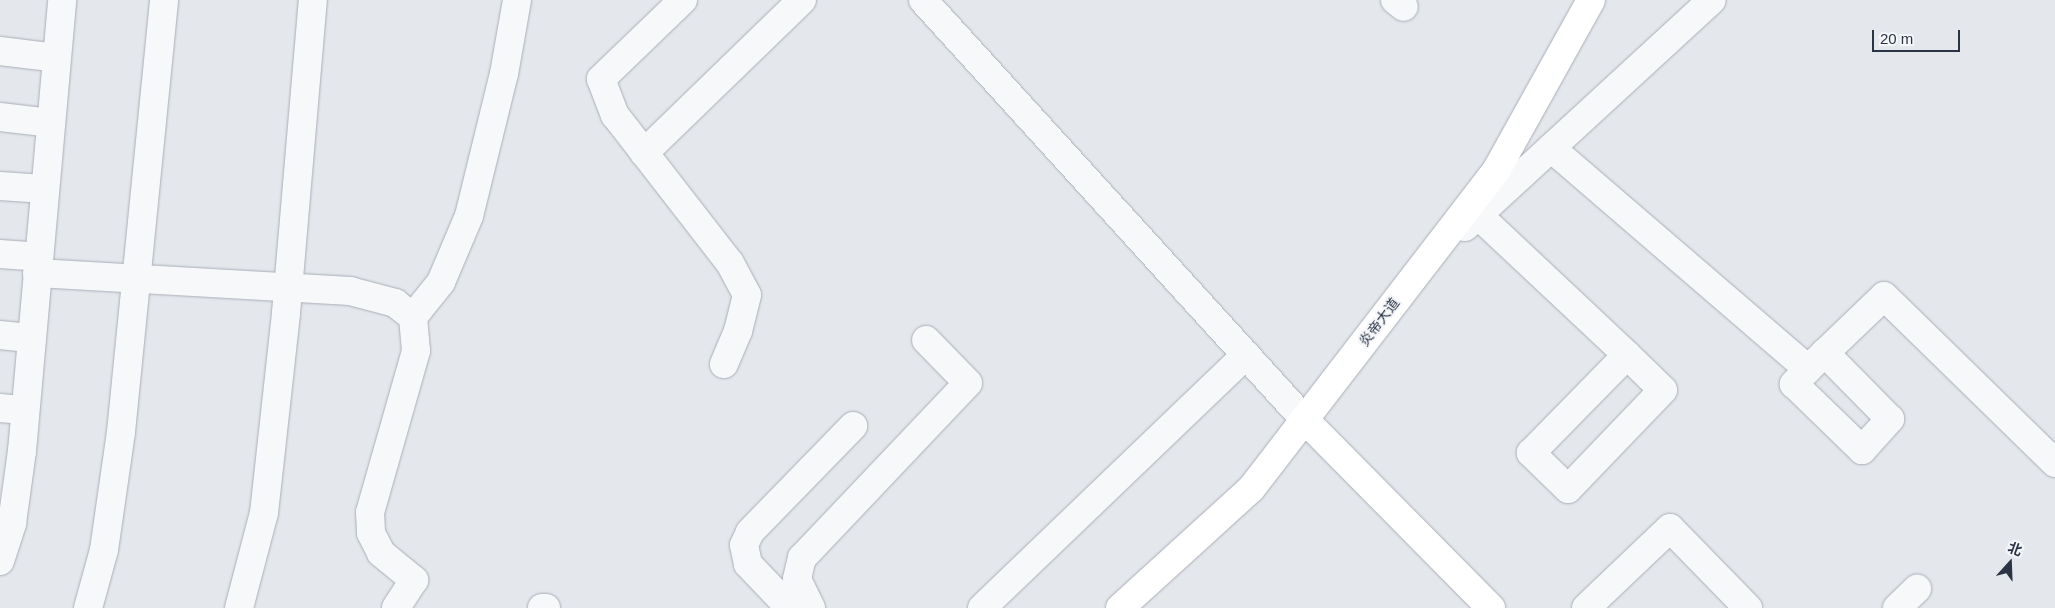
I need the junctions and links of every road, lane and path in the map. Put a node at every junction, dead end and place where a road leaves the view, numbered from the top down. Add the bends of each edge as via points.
1 (62, 0) edge
2 (164, 0) edge
3 (313, 0) edge
4 (516, 0) edge
5 (683, 0) edge
6 (802, 0) edge
7 (923, 0) edge
8 (1591, 0) edge
9 (1712, 0) edge
10 (0, 52) edge
11 (57, 58) junction
12 (0, 118) edge
13 (51, 123) junction
14 (1551, 148) junction
15 (644, 153) junction
16 (0, 186) edge
17 (45, 189) junction
18 (1478, 215) junction
19 (0, 254) edge
20 (38, 265) junction
21 (1421, 266) junction
22 (135, 279) junction
23 (288, 288) junction
24 (413, 317) junction
25 (0, 336) edge
26 (31, 338) junction
27 (926, 340) dead end
28 (1246, 355) junction
29 (1627, 356) junction
30 (724, 364) dead end
31 (12, 409) edge
32 (1304, 419) junction
33 (853, 426) dead end
34 (2055, 463) edge
35 (9, 483) edge
36 (0, 561) edge
37 (1917, 589) dead end
38 (88, 608) edge
39 (239, 608) edge
40 (396, 608) edge
41 (542, 608) edge
42 (546, 608) edge
43 (790, 608) edge
44 (811, 608) edge
45 (982, 608) edge
46 (1120, 608) edge
47 (1491, 608) edge
48 (1586, 608) edge
49 (1748, 608) edge
50 (1898, 608) edge

1 - 11 street
2 - 22 street
3 - 23 street
4 - 24 street via 504,74 469,216 441,282
5 - 15 street via 600,79 615,115
6 - 15 street
7 - 28 street
8 - 21 main road, 炎帝大道 via 1497,169
9 - 14 street
10 - 11 street
11 - 13 street
12 - 13 street
13 - 17 street
14 - 18 street
14 - 34 street via 1817,361 1884,296
15 - 30 street via 730,263 747,295 738,330
16 - 17 street
17 - 20 street
18 - 21 street
18 - 29 street
19 - 20 street
20 - 22 street
20 - 26 street
21 - 32 main road, 炎帝大道
22 - 23 street
22 - 38 street via 112,499 104,550
23 - 24 street via 350,291 395,303
23 - 39 street via 264,513
24 - 40 street via 416,351 370,512 371,533 381,553 414,580
25 - 26 street
26 - 31 street
27 - 44 street via 968,383 802,558 797,579
28 - 32 street
28 - 45 street
29 - 29 street via 1663,390 1568,489 1531,452
31 - 35 street
32 - 46 main road, 炎帝大道 via 1251,489
32 - 47 main road
33 - 43 street via 750,532 744,545 748,564
35 - 36 street via 12,523
37 - 50 street
41 - 42 street
48 - 49 street via 1670,528

